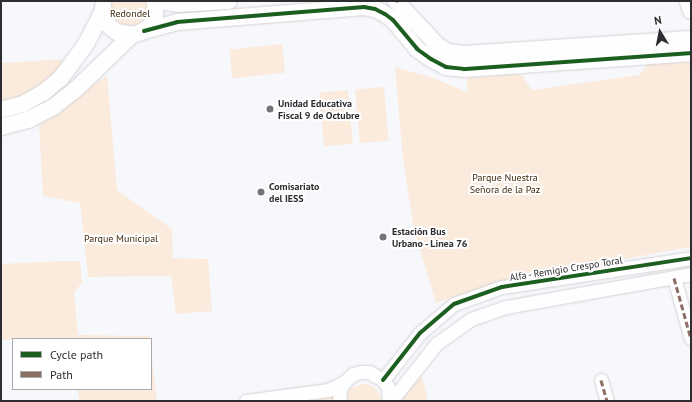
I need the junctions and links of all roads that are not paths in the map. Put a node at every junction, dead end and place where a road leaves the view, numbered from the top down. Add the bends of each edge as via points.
1 (155, 1) edge
2 (161, 1) edge
3 (229, 1) edge
4 (396, 1) edge
5 (688, 1) edge
6 (104, 6) edge
7 (691, 11) edge
8 (138, 33) junction
9 (691, 39) edge
10 (691, 53) edge
11 (1, 110) edge
12 (1, 126) edge
13 (691, 258) edge
14 (691, 274) edge
15 (674, 278) junction
16 (691, 339) edge
17 (383, 380) junction
18 (600, 380) dead end
19 (343, 383) junction
20 (291, 398) edge
21 (246, 401) edge
22 (339, 401) edge
23 (390, 401) edge
24 (607, 401) edge

1 - 8 street via 155,17 151,25
2 - 3 street via 178,4
4 - 9 street via 438,46 448,52 464,54
5 - 7 street
6 - 8 street via 105,20 110,27 117,32
6 - 11 street via 86,44 61,78 43,93 23,104
8 - 10 street via 177,22 364,8 375,9 385,14 418,49 446,67 464,69
8 - 12 street via 52,108 28,120
13 - 17 street, Alfa - Remigio Crespo Toral via 502,287 454,304 420,333
14 - 15 street
15 - 16 street
15 - 23 street via 506,307 471,319 436,344
17 - 19 street via 369,372 361,372 353,374
17 - 23 street via 388,387
18 - 24 street
19 - 20 street via 328,390
19 - 22 street
20 - 21 street

